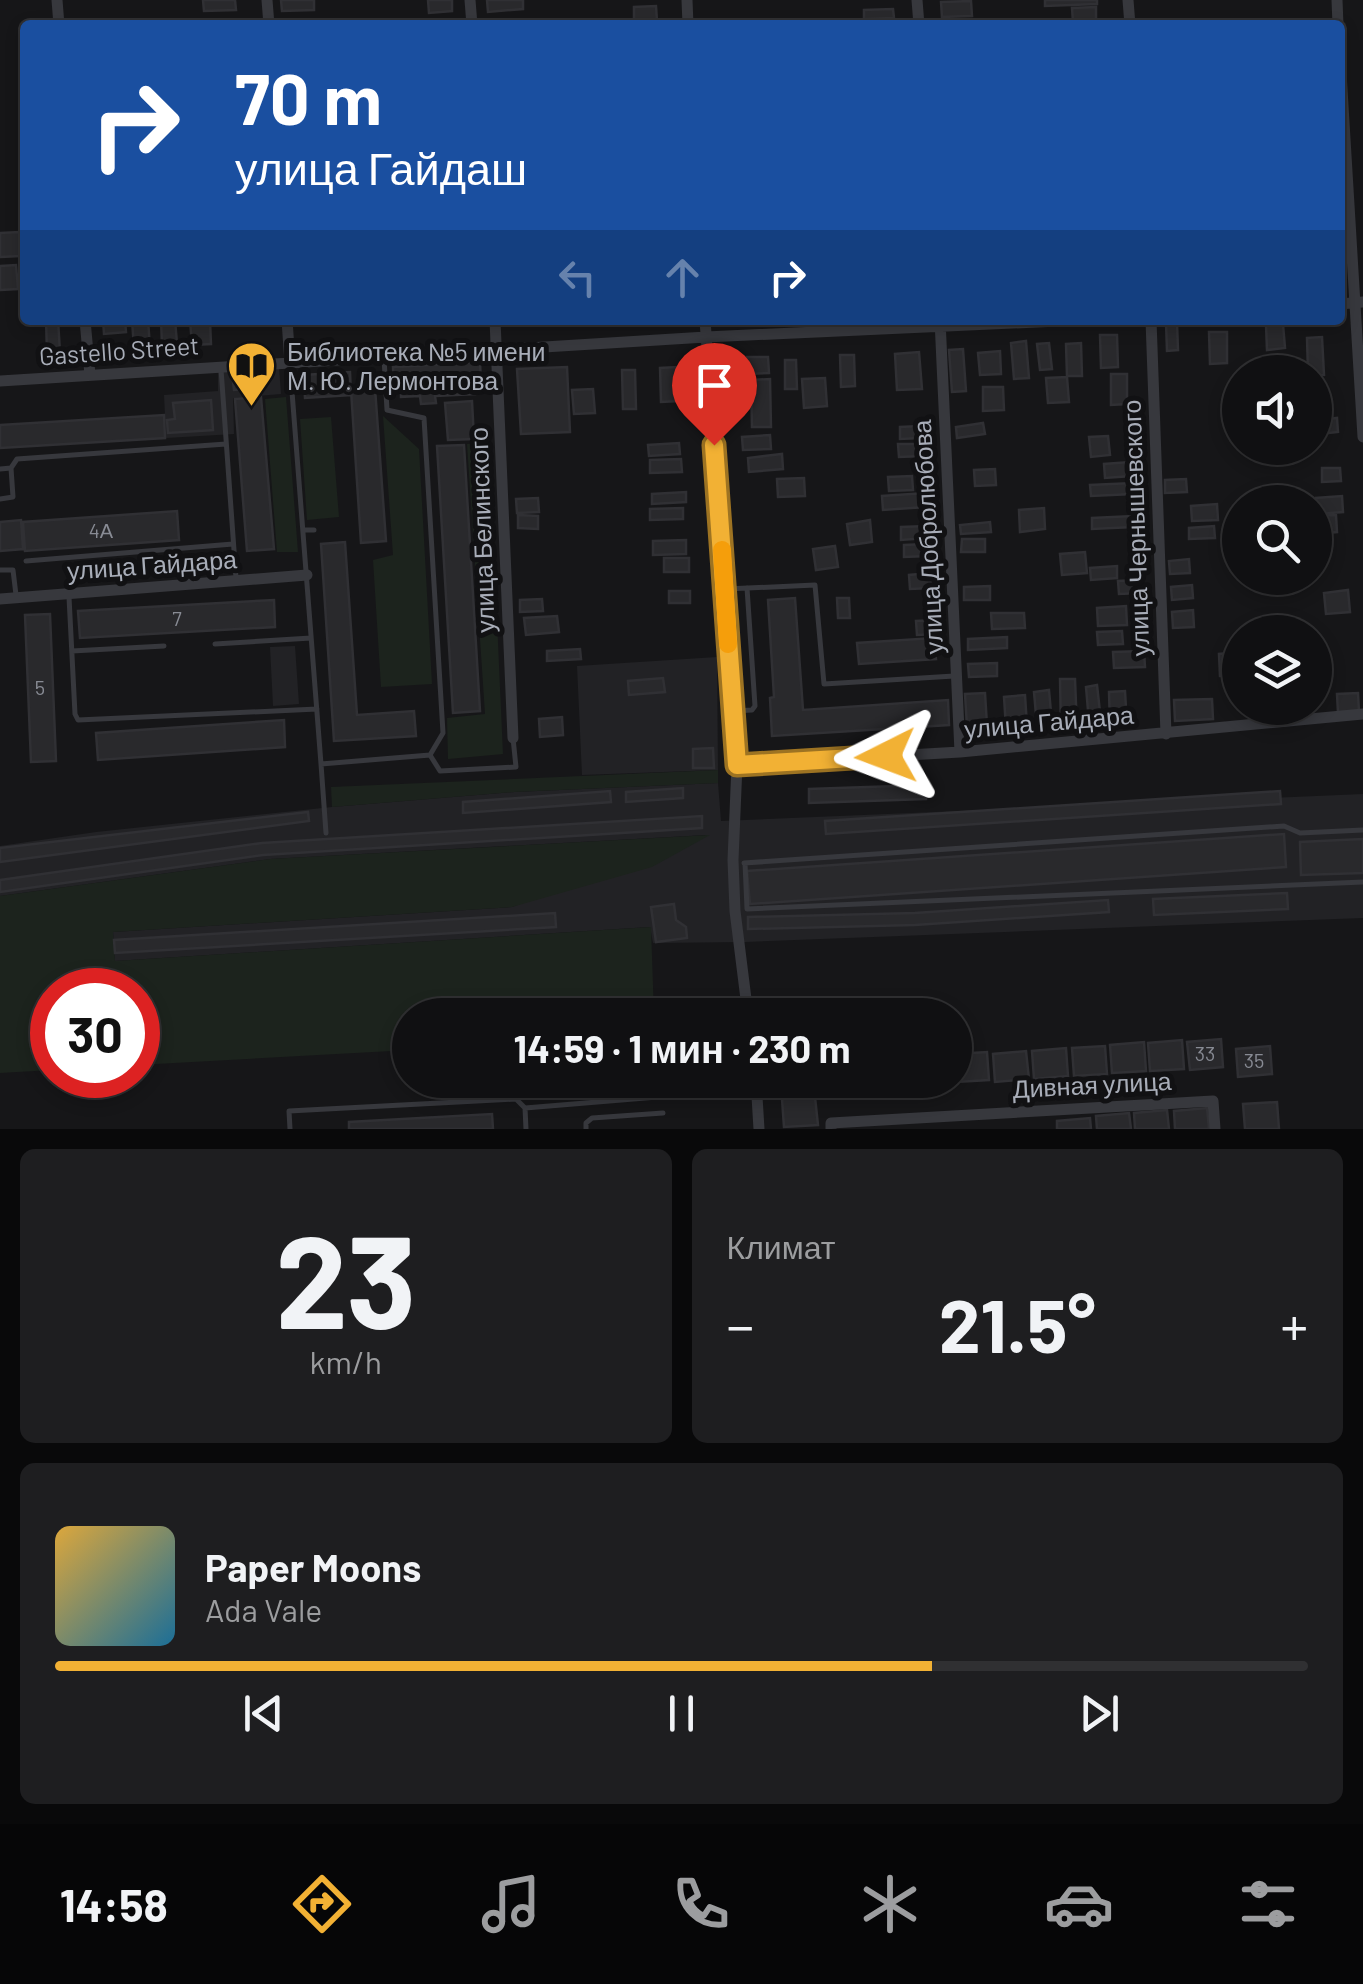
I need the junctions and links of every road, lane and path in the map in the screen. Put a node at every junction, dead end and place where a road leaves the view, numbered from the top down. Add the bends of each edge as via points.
1 (1345, 121) edge
2 (1359, 302) edge
3 (86, 325) edge
4 (287, 325) edge
5 (496, 325) edge
6 (706, 325) edge
7 (923, 325) edge
8 (941, 325) edge
9 (1151, 325) edge
10 (706, 337) junction
11 (498, 350) junction
12 (384, 358) junction
13 (290, 363) junction
14 (221, 367) junction
15 (90, 375) junction
16 (0, 382) edge
17 (294, 408) junction
18 (304, 408) dead end
19 (1363, 438) edge
20 (226, 444) junction
21 (11, 468) junction
22 (0, 469) edge
23 (0, 499) edge
24 (302, 530) junction
25 (314, 530) dead end
26 (234, 544) junction
27 (26, 561) dead end
28 (0, 570) edge
29 (306, 575) junction
30 (236, 581) junction
31 (747, 588) junction
32 (724, 590) junction
33 (69, 594) junction
34 (16, 598) junction
35 (0, 599) edge
36 (312, 638) junction
37 (215, 644) dead end
38 (164, 646) dead end
39 (72, 652) junction
40 (956, 676) junction
41 (317, 709) junction
42 (733, 711) junction
43 (1363, 714) edge
44 (1166, 734) junction
45 (513, 738) joint
46 (960, 752) junction
47 (430, 755) junction
48 (321, 764) junction
49 (737, 765) junction
50 (1363, 830) edge
51 (326, 833) dead end
52 (739, 864) junction
53 (1363, 882) edge
54 (746, 998) edge
55 (650, 1098) edge
56 (757, 1098) edge
57 (524, 1108) junction
58 (662, 1113) dead end
59 (290, 1129) edge
60 (526, 1129) edge
61 (586, 1129) edge
62 (759, 1129) edge
63 (831, 1129) edge
64 (1215, 1129) edge

1 - 2 street
2 - 19 street
3 - 15 street
4 - 13 street
5 - 11 street, улица Белинского
6 - 10 street
7 - 10 street, Gastello Street
8 - 40 street, улица Добролюбова
9 - 44 street, улица Чернышевского
10 - 11 street, Gastello Street
10 - 32 street
11 - 12 street, Gastello Street
11 - 45 street, улица Белинского
12 - 13 street, Gastello Street
12 - 47 lane via 388,410 424,418 443,733
13 - 14 street, Gastello Street
13 - 17 lane
14 - 15 street, Gastello Street
14 - 20 lane
15 - 16 street, Gastello Street
17 - 18 lane
17 - 24 lane
20 - 21 lane via 18,459
20 - 26 lane
21 - 22 lane
21 - 23 lane via 13,495
24 - 25 lane
24 - 29 lane
26 - 27 lane
26 - 30 lane
28 - 34 lane via 13,570
29 - 30 street, улица Гайдара
29 - 36 lane
30 - 33 street, улица Гайдара
31 - 32 lane
31 - 40 lane via 815,585 824,684
31 - 42 lane via 755,706
32 - 42 street
33 - 34 street, улица Гайдара
33 - 39 lane
34 - 35 street, улица Гайдара
36 - 37 lane
36 - 41 lane
38 - 39 lane
39 - 41 lane via 74,714 85,722
40 - 46 street, улица Добролюбова
41 - 48 lane
42 - 49 street
43 - 44 street, улица Гайдара
44 - 46 street, улица Гайдара
45 - 47 lane via 516,767 440,771
46 - 49 street, улица Гайдара
47 - 48 lane
48 - 51 lane
49 - 52 street
50 - 52 lane via 1300,833 1284,826
52 - 53 lane via 747,909
52 - 54 street via 735,910
55 - 57 lane
56 - 62 street
57 - 59 lane via 516,1099 289,1112
57 - 60 lane
58 - 61 lane via 592,1118
63 - 64 street, Дивная улица via 831,1123 1213,1101

